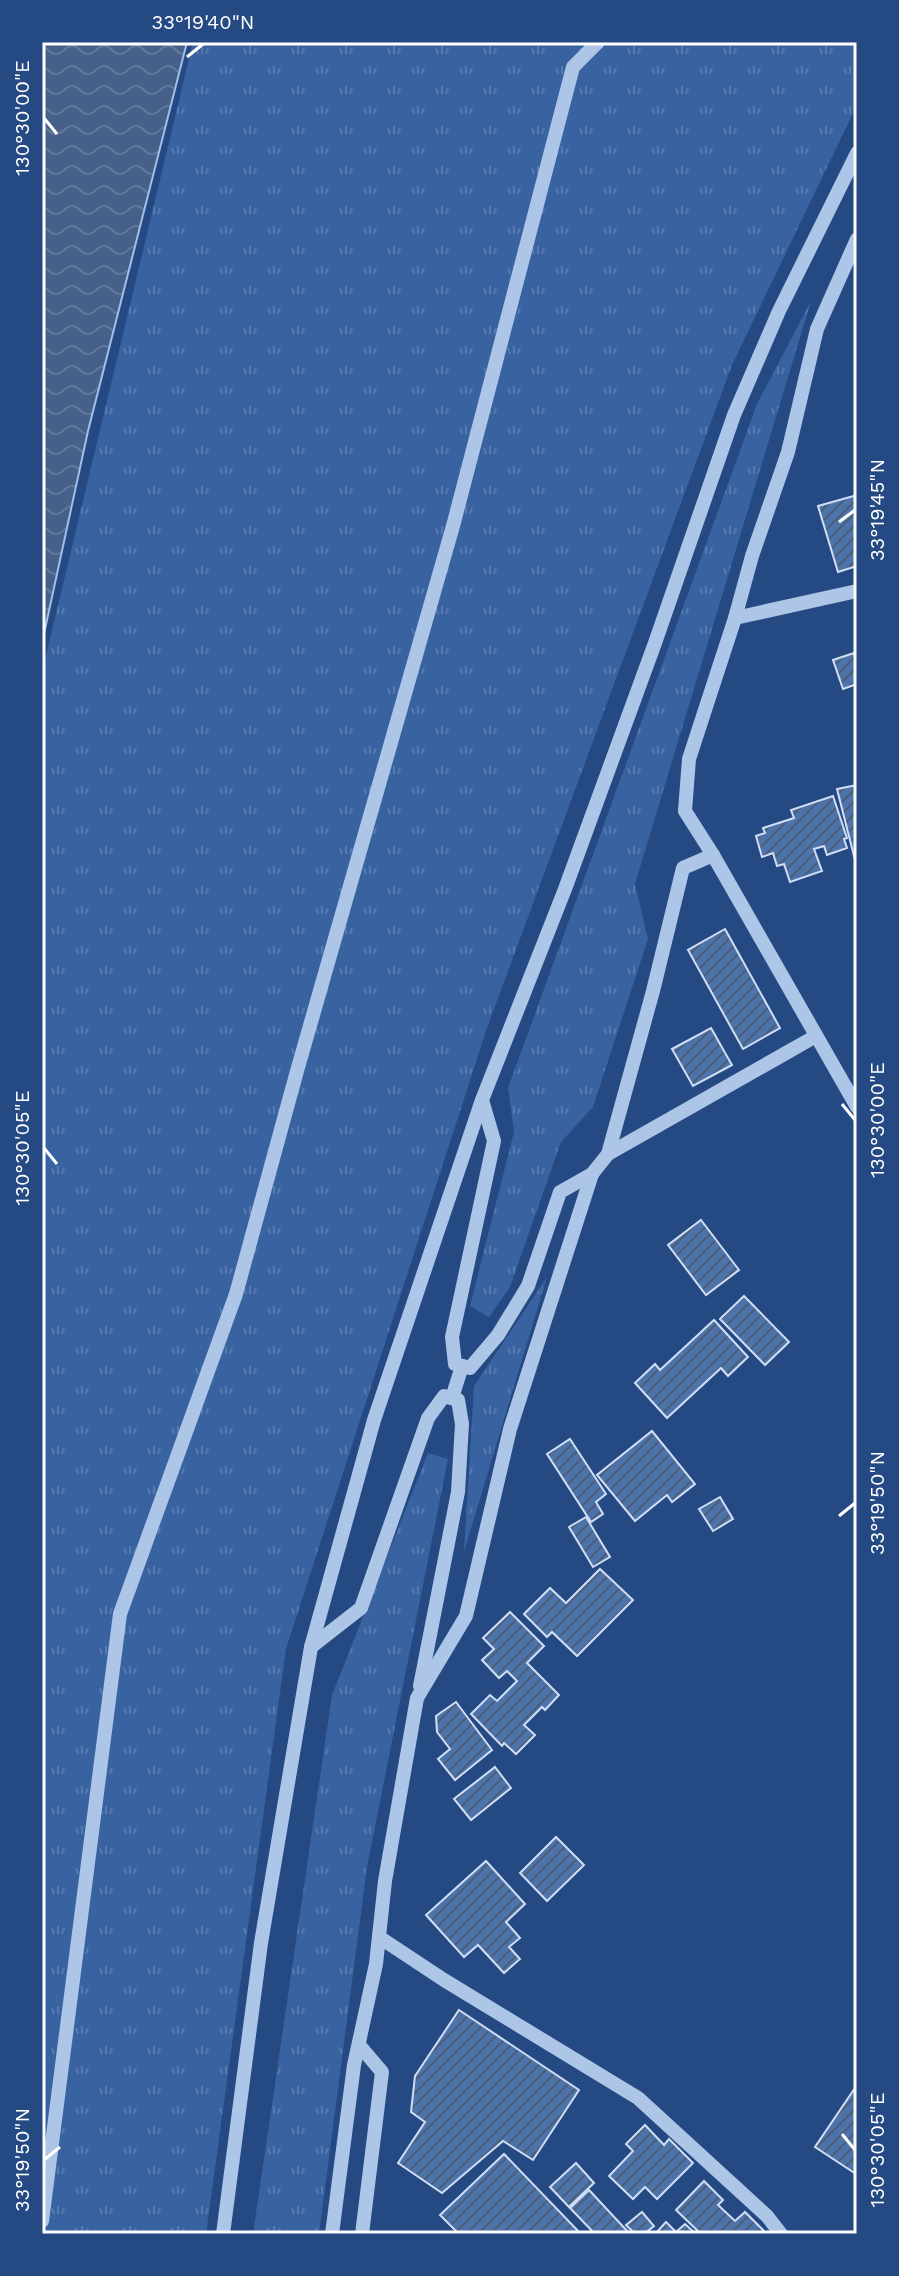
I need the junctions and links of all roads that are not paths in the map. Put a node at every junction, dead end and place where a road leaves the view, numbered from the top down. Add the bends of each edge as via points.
1 (598, 42) edge
2 (857, 153) edge
3 (857, 239) edge
4 (857, 591) edge
5 (735, 618) junction
6 (713, 855) junction
7 (816, 1036) junction
8 (482, 1100) junction
9 (857, 1107) edge
10 (608, 1154) junction
11 (592, 1174) junction
12 (462, 1366) junction
13 (452, 1398) junction
14 (311, 1647) junction
15 (417, 1698) junction
16 (379, 1937) junction
17 (359, 2045) junction
18 (42, 2221) edge
19 (223, 2234) edge
20 (332, 2234) edge
21 (362, 2234) edge
22 (781, 2234) edge

1 - 18 street via 573,67 453,526 236,1294 120,1614
2 - 8 street via 734,415 645,672
3 - 5 street via 817,329 788,452
4 - 5 street
5 - 6 street via 689,759 685,811
6 - 7 street
6 - 10 street via 683,868
7 - 9 street
7 - 10 street
8 - 12 street via 494,1141 452,1337 455,1364
8 - 14 street via 374,1420
10 - 11 street
11 - 12 street via 560,1192 528,1286 498,1335 470,1368
11 - 15 street via 510,1429 466,1616
12 - 13 street
13 - 14 street via 444,1396 428,1418 361,1608
13 - 15 street via 458,1400 462,1424 458,1492
14 - 19 street via 261,1943
15 - 16 street
16 - 17 street
16 - 22 street via 638,2098
17 - 20 street
17 - 21 street via 382,2072

